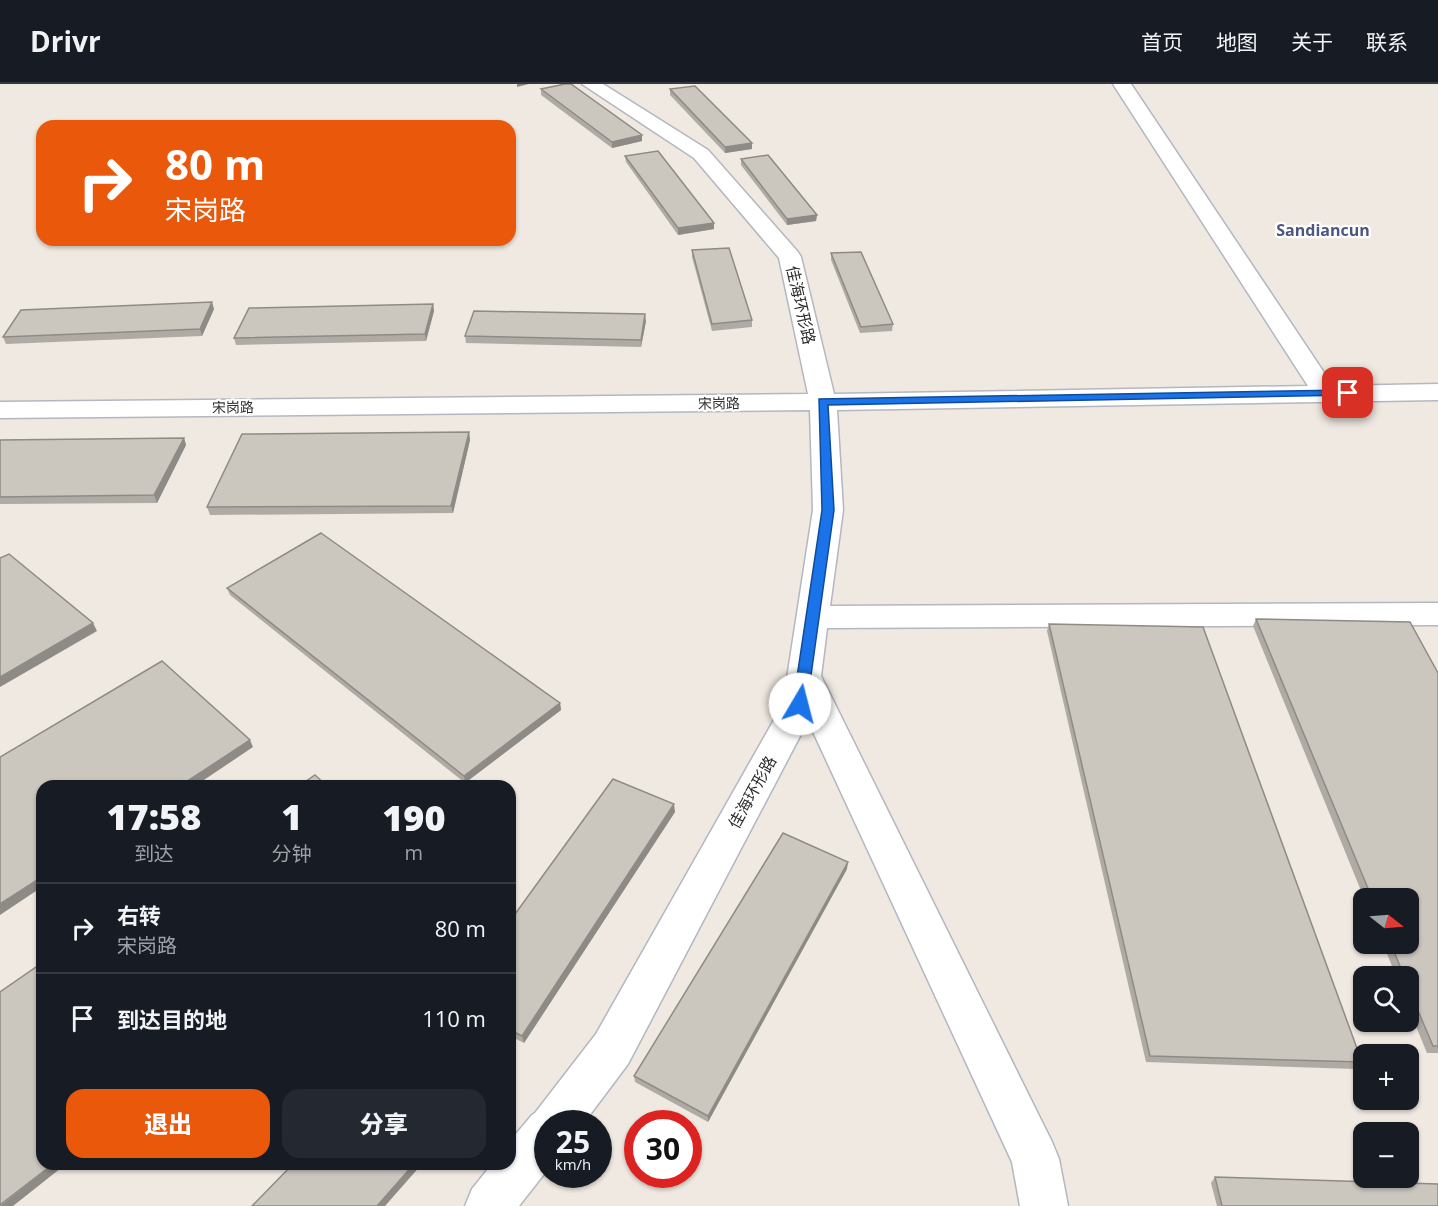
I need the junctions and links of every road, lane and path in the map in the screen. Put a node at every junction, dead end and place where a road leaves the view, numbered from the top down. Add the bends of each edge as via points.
1 (591, 84) edge
2 (1122, 84) edge
3 (1438, 392) edge
4 (1325, 393) junction
5 (823, 402) junction
6 (0, 410) edge
7 (1438, 614) edge
8 (812, 617) junction
9 (804, 676) junction
10 (565, 1110) edge
11 (534, 1149) edge
12 (489, 1206) edge
13 (1044, 1206) edge

1 - 5 street, 佳海环形路 via 701,154 790,257
2 - 4 street
3 - 4 street, 宋岗路
4 - 5 street, 宋岗路
5 - 6 street, 宋岗路
5 - 8 street, 佳海环形路 via 828,510
7 - 8 street
8 - 9 street, 佳海环形路
9 - 10 street, 佳海环形路 via 800,704 612,1049
9 - 13 street via 1035,1159
11 - 12 street

